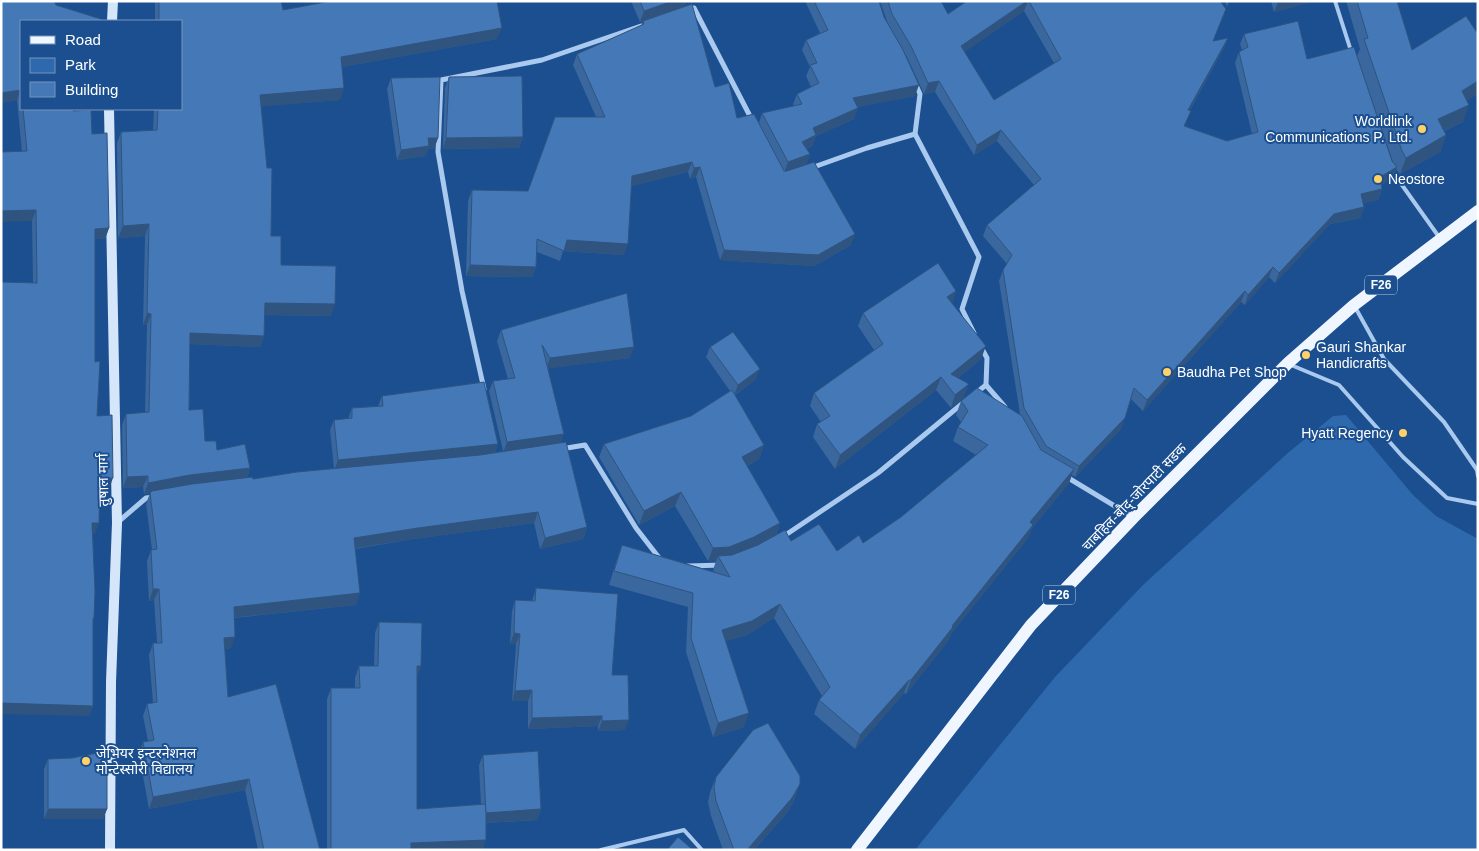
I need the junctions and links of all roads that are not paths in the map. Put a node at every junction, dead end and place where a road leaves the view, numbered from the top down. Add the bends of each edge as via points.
1 (113, 1) edge
2 (1335, 1) edge
3 (677, 14) edge
4 (112, 20) edge
5 (650, 23) edge
6 (1352, 54) edge
7 (912, 77) edge
8 (109, 110) edge
9 (756, 127) edge
10 (915, 134) junction
11 (807, 169) edge
12 (1392, 170) edge
13 (1478, 211) edge
14 (1440, 239) junction
15 (1354, 305) junction
16 (1288, 363) junction
17 (986, 385) junction
18 (485, 394) edge
19 (1009, 412) edge
20 (551, 451) edge
21 (1062, 474) edge
22 (1478, 476) edge
23 (162, 496) edge
24 (1478, 504) edge
25 (1133, 518) junction
26 (117, 523) junction
27 (774, 542) edge
28 (667, 561) edge
29 (726, 565) edge
30 (682, 567) edge
31 (110, 850) edge
32 (601, 850) edge
33 (702, 850) edge
34 (857, 850) edge

1 - 4 street
2 - 6 lane
3 - 9 street via 694,8
5 - 18 street via 542,60 441,80 438,152 462,291
7 - 10 street via 920,94
8 - 26 street, तुषाल मार्ग
10 - 11 street
10 - 17 street via 978,257 962,309 986,358
12 - 14 lane
13 - 14 main road, चाबहिल-बौद्-जोरपाटी सडक / F26
14 - 15 main road, चाबहिल-बौद्-जोरपाटी सडक / F26
15 - 16 main road, चाबहिल-बौद्-जोरपाटी सडक / F26
15 - 22 lane via 1384,359 1444,422
16 - 24 lane via 1339,386 1403,457 1447,498
16 - 25 main road, चाबहिल-बौद्-जोरपाटी सडक / F26
17 - 19 street
17 - 27 street via 878,473
20 - 28 street via 585,445 636,528 659,558
21 - 25 street
23 - 26 street via 146,498
25 - 34 main road, चाबहिल-बौद्-जोरपाटी सडक / F26 via 1030,626
26 - 31 street, तुषाल मार्ग via 111,682
29 - 30 street
32 - 33 lane via 684,830

